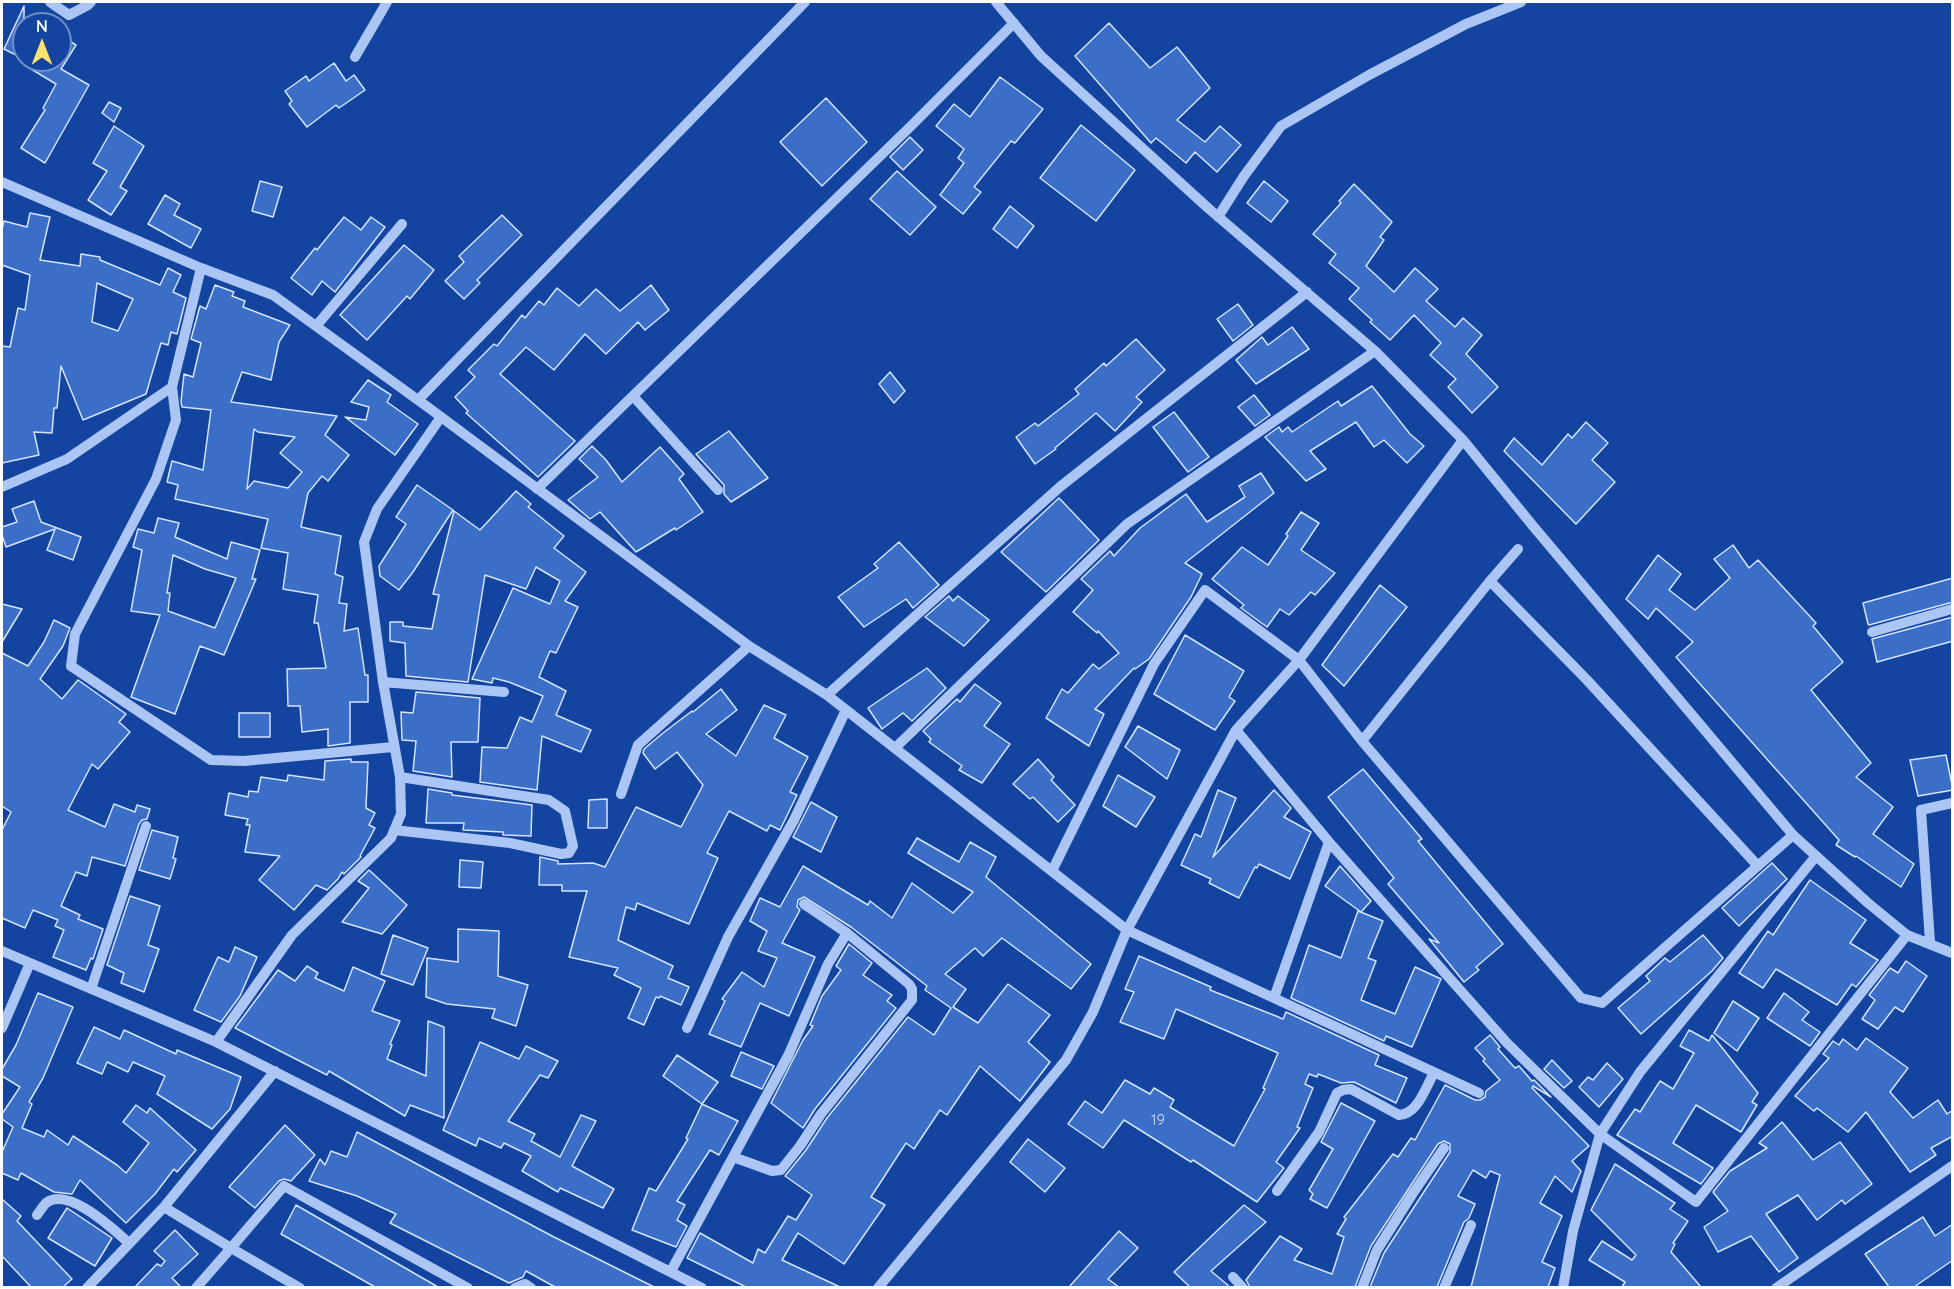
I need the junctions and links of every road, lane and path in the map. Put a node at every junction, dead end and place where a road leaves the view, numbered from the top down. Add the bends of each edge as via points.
1 (50, 2) edge
2 (91, 2) edge
3 (387, 2) edge
4 (805, 2) edge
5 (996, 2) edge
6 (1521, 2) edge
7 (1014, 23) junction
8 (355, 57) dead end
9 (2, 182) edge
10 (1218, 217) junction
11 (402, 224) dead end
12 (201, 268) junction
13 (1307, 292) junction
14 (317, 325) junction
15 (1375, 351) junction
16 (172, 387) junction
17 (633, 396) junction
18 (418, 400) junction
19 (441, 417) junction
20 (1463, 440) junction
21 (2, 487) edge
22 (537, 489) junction
23 (718, 490) dead end
24 (1518, 549) dead end
25 (1490, 581) junction
26 (1953, 609) edge
27 (1872, 632) dead end
28 (749, 646) junction
29 (1299, 660) junction
30 (383, 682) junction
31 (504, 692) dead end
32 (827, 695) junction
33 (846, 710) junction
34 (1236, 730) junction
35 (1362, 741) junction
36 (393, 747) junction
37 (895, 748) junction
38 (399, 777) junction
39 (621, 794) dead end
40 (1953, 803) edge
41 (146, 826) dead end
42 (394, 830) junction
43 (1793, 835) junction
44 (1329, 842) junction
45 (1816, 856) junction
46 (1758, 866) junction
47 (1052, 871) junction
48 (804, 904) dead end
49 (1128, 930) junction
50 (847, 933) junction
51 (1907, 934) junction
52 (1930, 942) junction
53 (2, 951) edge
54 (1953, 953) edge
55 (30, 963) junction
56 (91, 989) junction
57 (1274, 998) junction
58 (2, 1028) edge
59 (687, 1028) dead end
60 (216, 1042) junction
61 (275, 1071) junction
62 (1434, 1072) junction
63 (1479, 1094) dead end
64 (1600, 1134) junction
65 (1444, 1148) dead end
66 (733, 1156) junction
67 (1953, 1166) edge
68 (1277, 1191) dead end
69 (164, 1207) junction
70 (37, 1215) dead end
71 (1471, 1226) dead end
72 (129, 1243) junction
73 (231, 1248) junction
74 (670, 1271) junction
75 (1233, 1277) dead end
76 (87, 1287) edge
77 (196, 1287) edge
78 (300, 1287) edge
79 (468, 1287) edge
80 (515, 1287) edge
81 (531, 1287) edge
82 (702, 1287) edge
83 (878, 1287) edge
84 (1243, 1287) edge
85 (1362, 1287) edge
86 (1444, 1287) edge
87 (1563, 1287) edge
88 (1776, 1287) edge

1 - 2 street via 69,15
3 - 8 street
4 - 18 street
5 - 7 street
6 - 10 street via 1466,24 1281,126
7 - 10 street via 1041,56
7 - 17 street
9 - 12 street
10 - 13 street
11 - 14 street
12 - 14 street via 273,295
12 - 16 street
13 - 15 street
13 - 32 street via 1061,486
14 - 18 street
15 - 20 street
15 - 37 street via 1128,524
16 - 21 street via 67,459
16 - 36 street via 176,420 156,479 75,634 71,666 211,760 244,761
17 - 22 street
17 - 23 street
18 - 19 street
19 - 22 street
19 - 30 street via 377,509 364,542
20 - 29 street
20 - 43 street
22 - 28 street
24 - 25 street
25 - 35 street
25 - 46 street
26 - 27 street
28 - 32 street
28 - 39 street via 638,745
29 - 34 street
29 - 35 street
29 - 47 street via 1205,590 1154,664
30 - 31 street
30 - 36 street
32 - 33 street
33 - 37 street
33 - 59 street via 794,820 728,937
34 - 44 street
34 - 49 street
35 - 46 street via 1581,998 1602,1003
36 - 38 street
37 - 47 street
38 - 42 street via 401,814
38 - 42 street via 549,800 566,811 573,846 569,853 561,854 510,843
40 - 52 street via 1921,810
41 - 56 street
42 - 60 street via 391,838 292,935
43 - 45 street
43 - 46 street
44 - 57 street
44 - 64 street via 1508,1043
45 - 51 street
45 - 64 street via 1640,1072
47 - 49 street
48 - 50 street
49 - 57 street
49 - 83 street via 1093,1012 1066,1060
50 - 66 street via 828,964 788,1056
50 - 66 street via 909,984 912,1000 820,1114 781,1170 772,1171
51 - 52 street
51 - 64 street via 1696,1202
52 - 54 street
53 - 55 street
55 - 56 street
55 - 58 street
56 - 60 street
57 - 62 street
60 - 61 street
61 - 69 street
61 - 74 street
62 - 63 street
62 - 68 street via 1414,1110 1407,1114 1398,1115 1351,1089 1337,1093 1319,1132
64 - 87 street via 1573,1231
65 - 85 street via 1377,1250
66 - 74 street
67 - 88 street
69 - 72 street
69 - 73 street
70 - 72 street via 50,1201 80,1204
71 - 86 street
72 - 76 street
73 - 77 street
73 - 78 street
73 - 79 street via 284,1186
74 - 82 street
75 - 84 street
80 - 81 street

